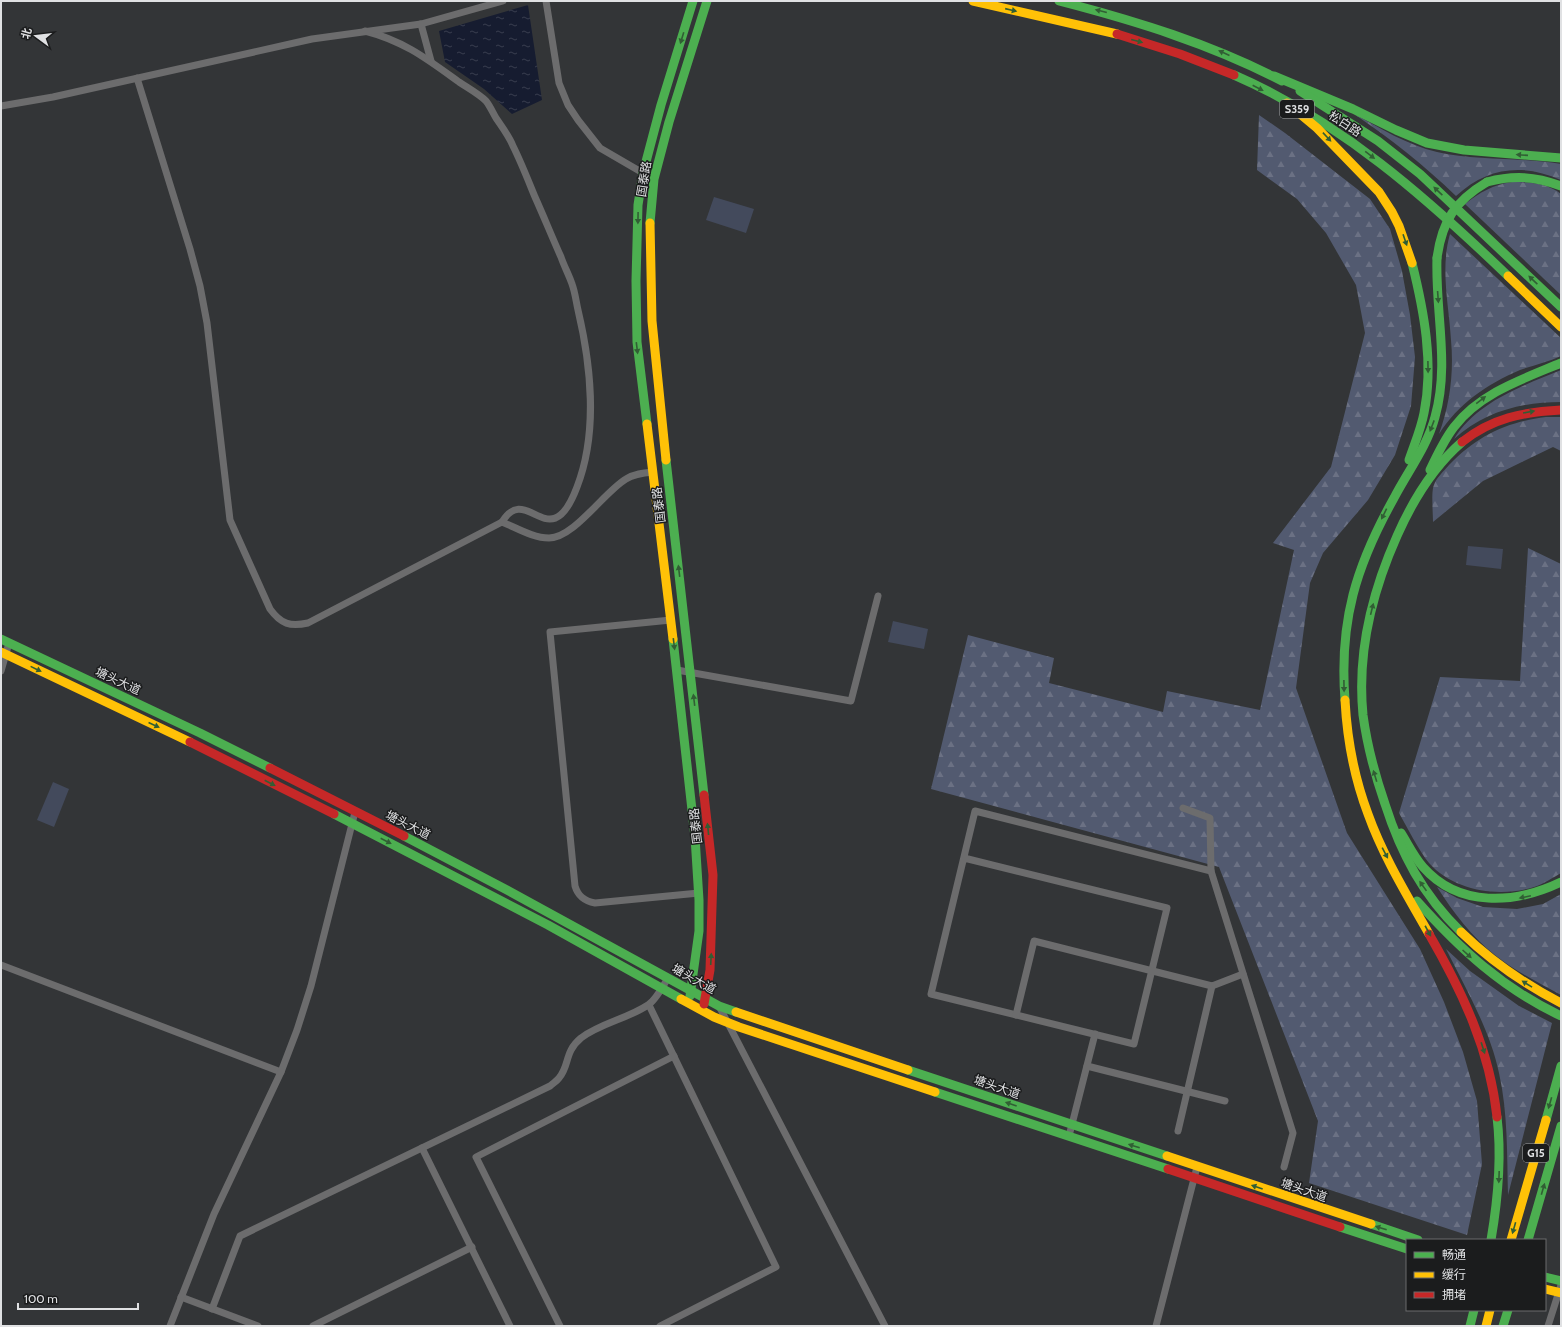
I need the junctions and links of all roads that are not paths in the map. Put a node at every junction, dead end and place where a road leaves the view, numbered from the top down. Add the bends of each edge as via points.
1 (503, 1) edge
2 (546, 1) edge
3 (694, 1) edge
4 (706, 1) edge
5 (973, 1) edge
6 (1059, 1) edge
7 (421, 24) junction
8 (366, 31) junction
9 (431, 61) junction
10 (1274, 76) junction
11 (137, 78) junction
12 (1287, 103) junction
13 (1, 106) edge
14 (1561, 158) edge
15 (643, 173) junction
16 (1561, 186) edge
17 (1561, 307) edge
18 (1561, 327) edge
19 (1561, 362) edge
20 (1561, 410) edge
21 (653, 472) junction
22 (1403, 480) junction
23 (1421, 490) junction
24 (502, 522) junction
25 (878, 596) dead end
26 (671, 620) junction
27 (5, 641) edge
28 (4, 653) edge
29 (677, 670) junction
30 (1, 671) edge
31 (691, 672) junction
32 (1183, 808) dead end
33 (355, 812) junction
34 (1388, 813) junction
35 (352, 824) junction
36 (964, 858) junction
37 (1211, 871) junction
38 (1561, 882) edge
39 (1403, 885) junction
40 (699, 893) junction
41 (1, 965) edge
42 (1152, 971) junction
43 (1243, 974) junction
44 (668, 978) junction
45 (1212, 986) junction
46 (662, 988) junction
47 (692, 992) junction
48 (706, 1000) junction
49 (687, 1003) junction
50 (1561, 1003) edge
51 (649, 1005) junction
52 (719, 1006) junction
53 (702, 1011) junction
54 (1016, 1015) junction
55 (1561, 1016) edge
56 (728, 1022) junction
57 (1095, 1034) junction
58 (674, 1056) junction
59 (1087, 1066) junction
60 (1561, 1066) edge
61 (281, 1072) junction
62 (1187, 1091) junction
63 (1225, 1101) dead end
64 (1072, 1125) junction
65 (1561, 1126) edge
66 (1178, 1132) dead end
67 (1069, 1136) junction
68 (1561, 1136) edge
69 (422, 1148) junction
70 (1197, 1167) junction
71 (1284, 1167) dead end
72 (1549, 1167) junction
73 (1194, 1178) junction
74 (1491, 1238) edge
75 (1415, 1239) edge
76 (1511, 1239) edge
77 (1528, 1239) edge
78 (472, 1248) junction
79 (1406, 1249) edge
80 (1546, 1277) edge
81 (1561, 1281) edge
82 (1546, 1289) edge
83 (1560, 1290) edge
84 (181, 1297) junction
85 (212, 1309) junction
86 (1474, 1311) edge
87 (1490, 1311) edge
88 (1508, 1311) edge
89 (170, 1326) edge
90 (258, 1326) edge
91 (313, 1326) edge
92 (510, 1326) edge
93 (560, 1326) edge
94 (660, 1326) edge
95 (885, 1326) edge
96 (1156, 1326) edge
97 (1470, 1326) edge
98 (1486, 1326) edge
99 (1503, 1326) edge
100 (1548, 1326) edge

1 - 7 street
2 - 15 street via 559,83 568,105 600,148
3 -> 15 main road, 国泰路 via 661,105
31 -> 4 main road, 国泰路 via 660,411 652,321 650,224 654,179 668,122
5 -> 12 main road, 松白路 / S359 via 1151,44 1247,82
10 -> 6 main road, 松白路 / S359 via 1189,38
7 - 8 street
7 - 9 street
8 - 9 street via 400,43
8 - 11 street via 312,39
9 - 24 street via 485,101 513,144 572,284 584,335 590,386 589,438 577,488 566,510 560,516 545,519 519,508 512,510
14 -> 10 main road via 1438,146
17 -> 10 main road, 松白路 / S359 via 1398,156 1326,107
11 - 13 street
11 - 24 street via 200,286 207,323 230,520 270,609 277,618 286,624 297,626 308,623
12 -> 18 main road, 松白路 / S359 via 1340,134 1400,179
12 -> 22 main road via 1317,127 1382,197 1397,221 1409,253 1427,344 1428,384 1421,425
15 -> 21 main road, 国泰路 via 638,205 637,342
16 -> 22 main road, bridge via 1528,176 1511,176 1487,182 1466,195 1451,212 1441,233 1437,258 1443,361 1441,389 1427,439
23 -> 19 main road via 1440,447 1461,417 1486,396
23 -> 20 main road via 1448,455 1480,429 1522,413
21 - 24 street via 639,474 626,480 564,534 550,538 535,536
21 - 26 main road, 国泰路
22 -> 39 main road via 1374,536 1354,587 1346,627 1344,688 1352,754 1364,801 1382,846
34 -> 23 main road via 1366,738 1362,700 1364,648 1375,597 1387,560
25 - 31 street via 851,701
26 -> 29 main road, 国泰路
26 - 40 street via 550,632 575,886 580,896 595,904
27 - 28 street
27 - 33 main road, 塘头大道 via 200,733
28 - 30 street
28 -> 35 main road, 塘头大道 via 195,744
29 - 31 street
29 - 40 main road, 国泰路
48 -> 31 main road, 国泰路 via 710,970 713,875
32 - 37 street via 1210,818
33 - 35 street
33 - 44 main road, 塘头大道 via 500,886
38 -> 34 main road via 1538,894 1507,900 1463,893 1434,878 1423,866
50 -> 34 main road via 1511,974 1461,932 1409,865
35 -> 46 main road, 塘头大道 via 548,925
35 - 61 street via 311,986
36 - 37 street via 975,811
36 - 42 street via 1168,908
36 - 54 street via 931,994
37 - 43 street
39 -> 55 main road via 1452,939 1486,970 1528,999
39 -> 74 main road via 1464,1000 1478,1033 1492,1079 1500,1146 1498,1196
40 - 47 main road, 国泰路 via 699,931
41 - 61 street
42 - 45 street
42 - 54 street via 1034,941
42 - 57 street via 1134,1044
43 - 45 street
43 - 71 street via 1293,1133
44 - 46 street
44 - 47 main road, 塘头大道
45 - 62 street
46 - 49 main road, 塘头大道
46 - 51 street
47 - 48 main road, 塘头大道
47 - 49 main road, 国泰路
48 - 52 main road, 塘头大道
48 - 53 main road, 国泰路
49 - 53 main road, 塘头大道
51 - 58 street
51 - 69 street via 592,1031 581,1039 568,1055 559,1079 550,1086
52 - 56 street
64 -> 52 main road, 塘头大道
53 - 56 main road, 塘头大道
54 - 57 street
56 - 67 main road, 塘头大道
56 - 95 street
57 - 59 street
58 - 93 street via 476,1157
58 - 94 street via 776,1267
59 - 62 street
59 - 64 street
60 -> 76 main road, G15
61 - 84 street via 214,1214
62 - 63 street
62 - 66 street
64 - 67 street
70 -> 64 main road, 塘头大道
65 - 72 main road, G15
67 - 73 main road, 塘头大道
68 - 72 main road
69 - 78 street
69 - 85 street via 240,1236
70 - 73 street
75 -> 70 main road, 塘头大道
77 -> 72 main road, G15
73 - 79 main road, 塘头大道
73 - 96 street
78 - 91 street
78 - 92 street
80 - 81 main road
82 - 83 main road
83 - 100 street
84 - 85 street
84 - 89 street
85 - 90 street
86 - 97 main road
87 - 98 main road
88 - 99 main road

